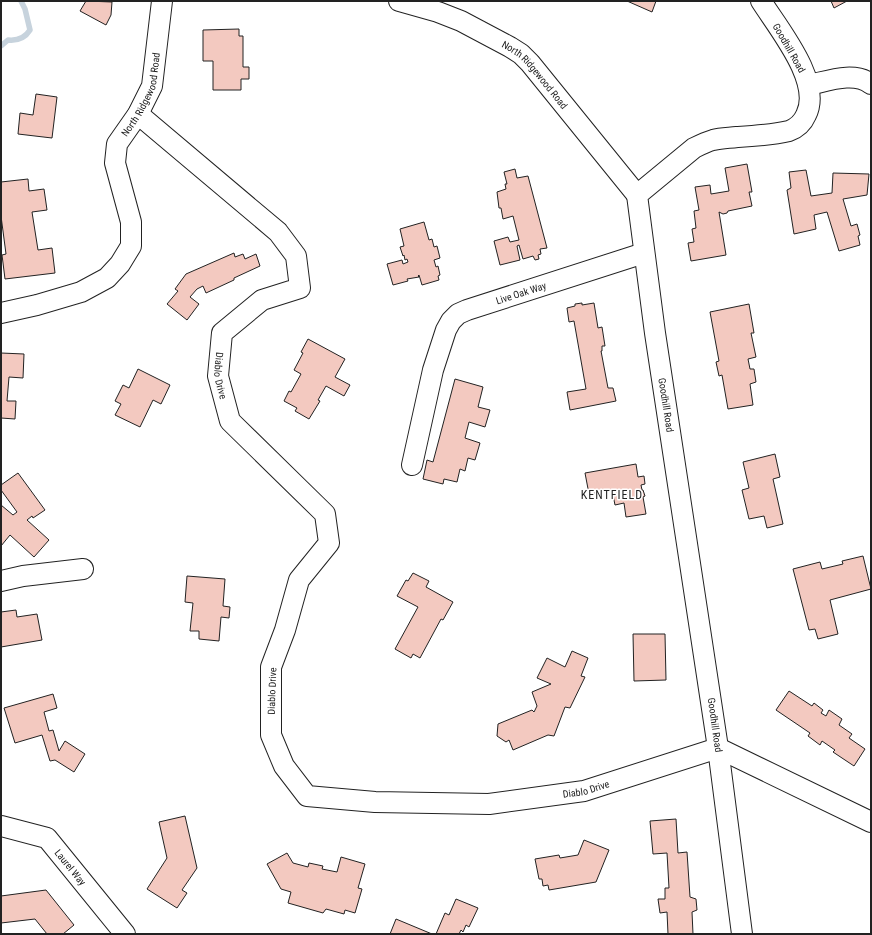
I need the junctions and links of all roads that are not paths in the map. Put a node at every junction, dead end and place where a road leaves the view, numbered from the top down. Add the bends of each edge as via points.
1 (162, 1) edge
2 (399, 1) edge
3 (761, 1) edge
4 (871, 84) edge
5 (809, 85) junction
6 (138, 114) junction
7 (637, 195) junction
8 (644, 253) junction
9 (1, 313) edge
10 (412, 465) dead end
11 (83, 569) dead end
12 (1, 581) edge
13 (718, 748) junction
14 (871, 822) edge
15 (1, 826) edge
16 (124, 934) edge
17 (742, 934) edge

1 - 6 street, North Ridgewood Road via 152,86
2 - 7 street, North Ridgewood Road via 462,22 521,54
3 - 5 street, Goodhill Road via 803,68
4 - 5 street via 859,77 849,77
5 - 7 street, Goodhill Road via 809,109 798,126 789,131 722,138 704,143 694,148
6 - 9 street, North Ridgewood Road via 117,144 115,163 131,222 131,246 120,264 106,278 81,292
6 - 13 street, Diablo Drive via 278,232 296,256 300,288 262,300 222,333 218,376 230,421 324,514 329,543 299,580 271,667 271,735 284,766 307,796 375,802 489,804 584,791
7 - 8 street, Goodhill Road
8 - 10 street, Live Oak Way via 463,312 451,321 433,370
8 - 13 street, Goodhill Road
11 - 12 street
13 - 14 street
13 - 17 street, Goodhill Road
15 - 16 street, Laurel Way via 47,838

